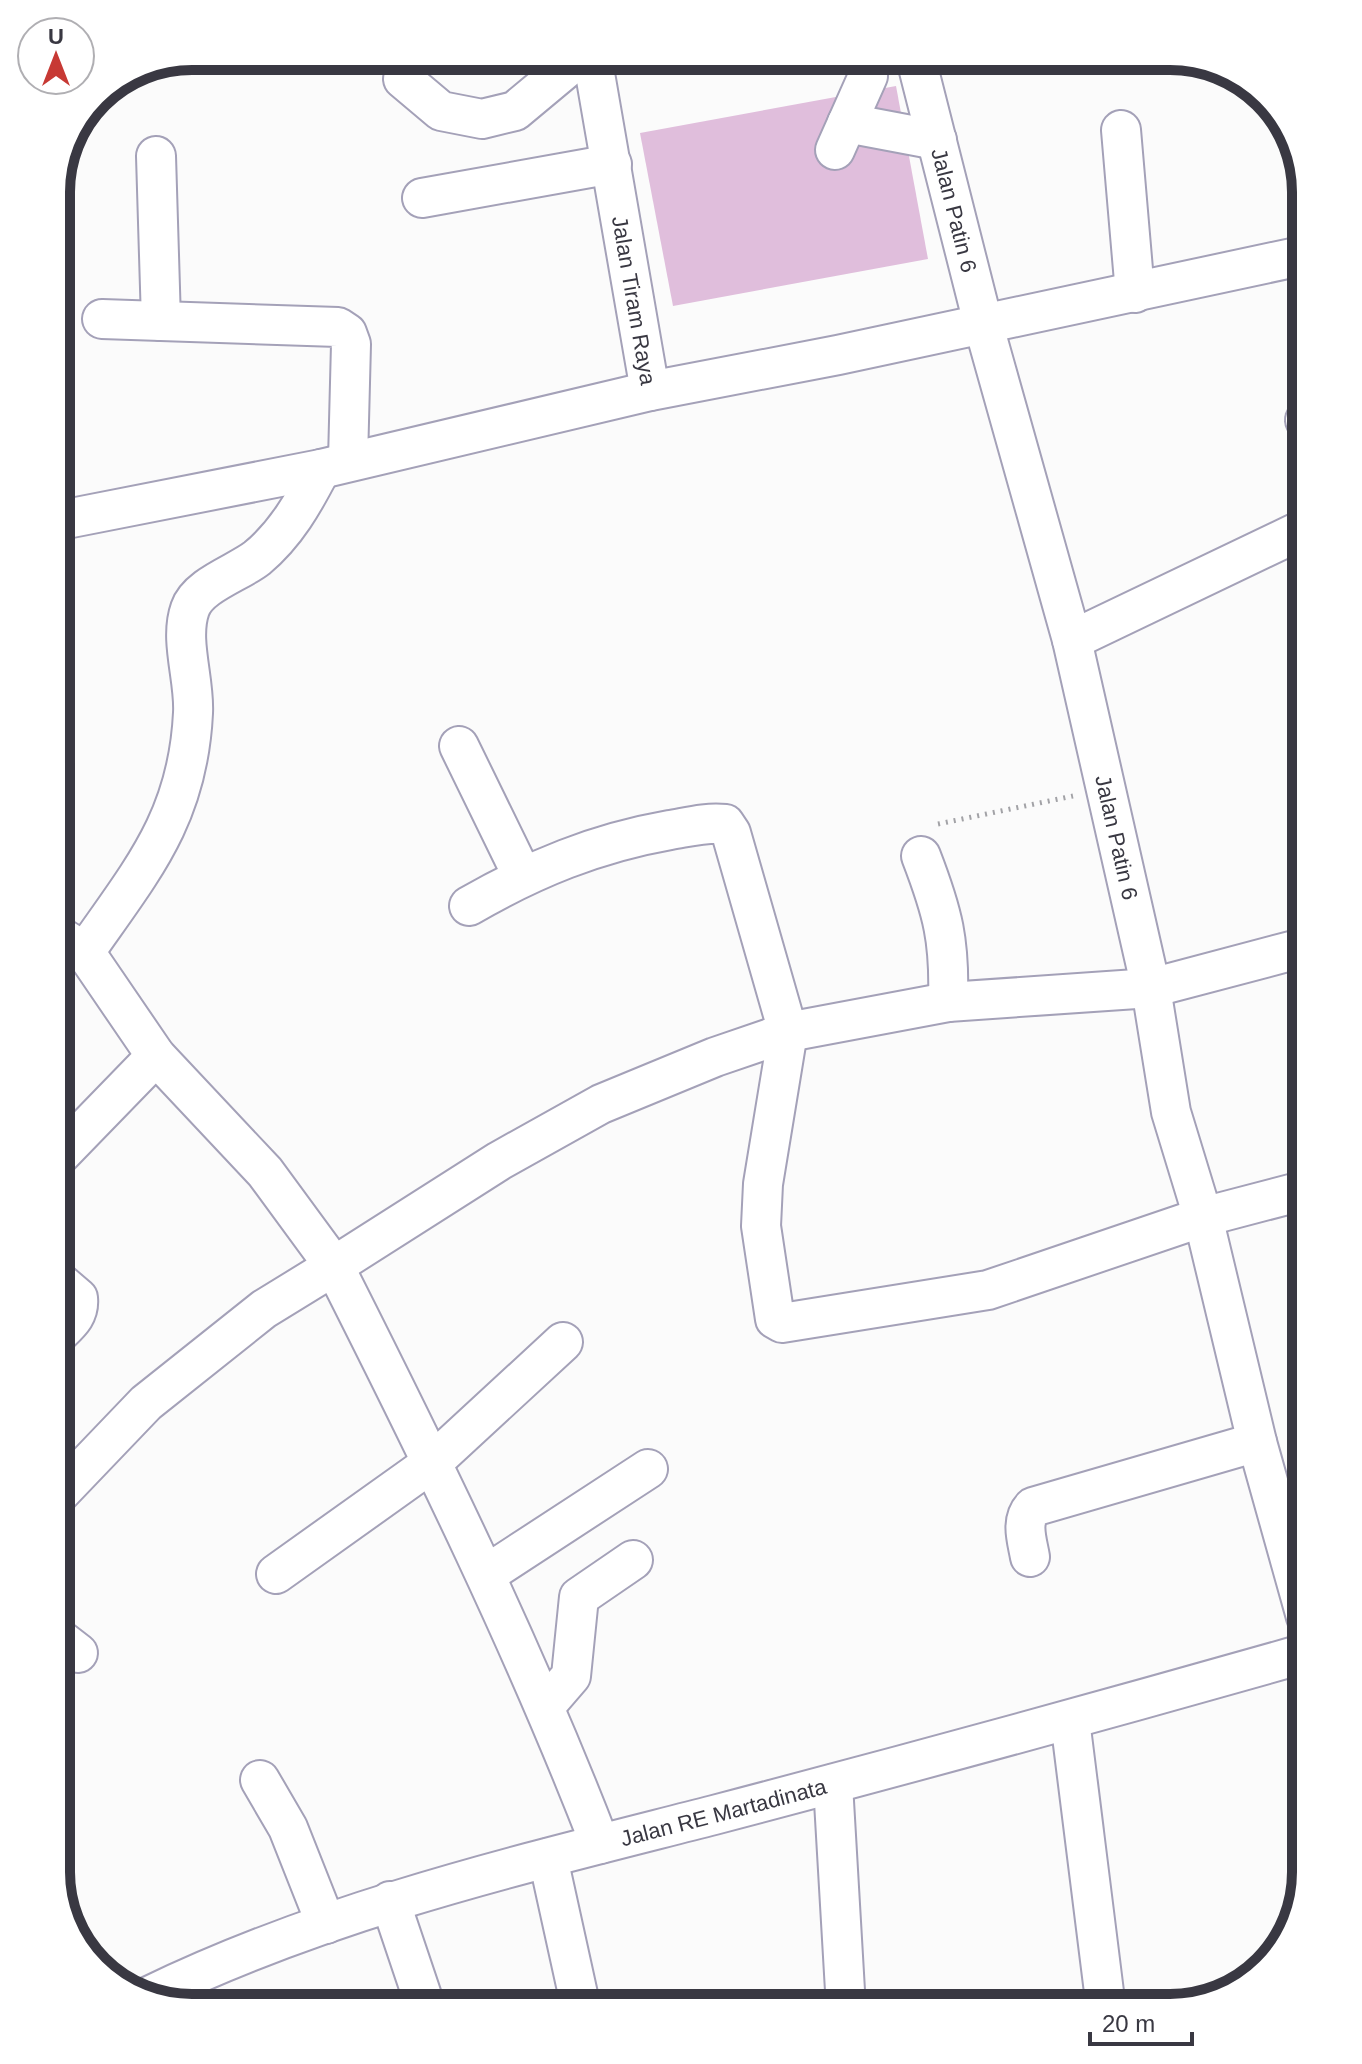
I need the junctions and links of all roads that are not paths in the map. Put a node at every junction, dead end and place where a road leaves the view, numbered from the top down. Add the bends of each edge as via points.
1 (564, 70) edge
2 (594, 70) edge
3 (867, 70) edge
4 (919, 70) edge
5 (403, 79) dead end
6 (1121, 130) dead end
7 (937, 140) junction
8 (156, 156) dead end
9 (612, 164) junction
10 (422, 198) dead end
11 (1292, 258) edge
12 (1135, 293) junction
13 (102, 319) dead end
14 (161, 321) junction
15 (983, 323) junction
16 (650, 391) junction
17 (335, 465) junction
18 (70, 518) edge
19 (1292, 535) edge
20 (1072, 640) junction
21 (459, 746) dead end
22 (921, 856) road end
23 (522, 875) junction
24 (469, 906) dead end
25 (71, 943) edge
26 (1292, 951) edge
27 (1151, 988) junction
28 (948, 1002) junction
29 (788, 1032) junction
30 (156, 1056) junction
31 (70, 1145) edge
32 (1292, 1194) edge
33 (1203, 1217) junction
34 (334, 1266) junction
35 (70, 1291) edge
36 (70, 1322) edge
37 (563, 1342) dead end
38 (1257, 1442) junction
39 (433, 1462) junction
40 (648, 1469) dead end
41 (70, 1482) edge
42 (1030, 1557) dead end
43 (633, 1560) dead end
44 (1292, 1567) edge
45 (276, 1574) dead end
46 (487, 1574) junction
47 (1292, 1657) edge
48 (546, 1705) junction
49 (1070, 1720) junction
50 (260, 1780) dead end
51 (833, 1784) junction
52 (600, 1844) junction
53 (548, 1858) junction
54 (390, 1901) junction
55 (326, 1924) junction
56 (161, 1990) edge
57 (421, 1994) edge
58 (578, 1994) edge
59 (845, 1994) edge
60 (1104, 1994) edge

1 - 5 street via 515,111 482,119 441,111
2 - 9 street, Jalan Tiram Raya
3 - 7 street via 841,136
4 - 7 street, Jalan Patin 6
6 - 12 street
7 - 15 street, Jalan Patin 6
8 - 14 street
9 - 10 street
9 - 16 street, Jalan Tiram Raya
11 - 12 street, Jalan Tiram Raya
12 - 15 street, Jalan Tiram Raya
13 - 14 street
14 - 17 street via 323,325 347,333 351,344
15 - 16 street, Jalan Tiram Raya
15 - 20 street, Jalan Patin 6
16 - 17 street
17 - 18 street
17 - 25 street via 257,558 190,607 194,711 177,805 163,840
19 - 20 street
20 - 27 street, Jalan Patin 6
21 - 23 street
22 - 28 street via 949,944
23 - 24 street
23 - 29 street via 567,856 649,834 725,824
25 - 30 street
26 - 27 street
27 - 28 street
27 - 33 street, Jalan Patin 6 via 1171,1112
28 - 29 street
29 - 33 street via 761,1226 775,1319 782,1323 988,1290
29 - 34 street via 601,1104 499,1161
30 - 31 street
30 - 34 street via 265,1172
32 - 33 street
33 - 38 street, Jalan Patin 6
34 - 39 street
34 - 41 street via 264,1309 146,1403
35 - 36 street via 79,1306
37 - 39 street
38 - 42 street via 1033,1507 1025,1525
38 - 44 street, Jalan Patin 6
39 - 45 street
39 - 46 street
40 - 46 street
43 - 48 street via 579,1597 571,1676
46 - 48 street
47 - 49 street, Jalan RE Martadinata
48 - 52 street
49 - 51 street, Jalan RE Martadinata
49 - 60 street
50 - 55 street via 288,1828
51 - 52 street, Jalan RE Martadinata
51 - 59 street
52 - 53 street, Jalan RE Martadinata
53 - 54 street, Jalan RE Martadinata
53 - 58 street
54 - 55 street, Jalan RE Martadinata
54 - 57 street
55 - 56 street, Jalan RE Martadinata via 228,1958

